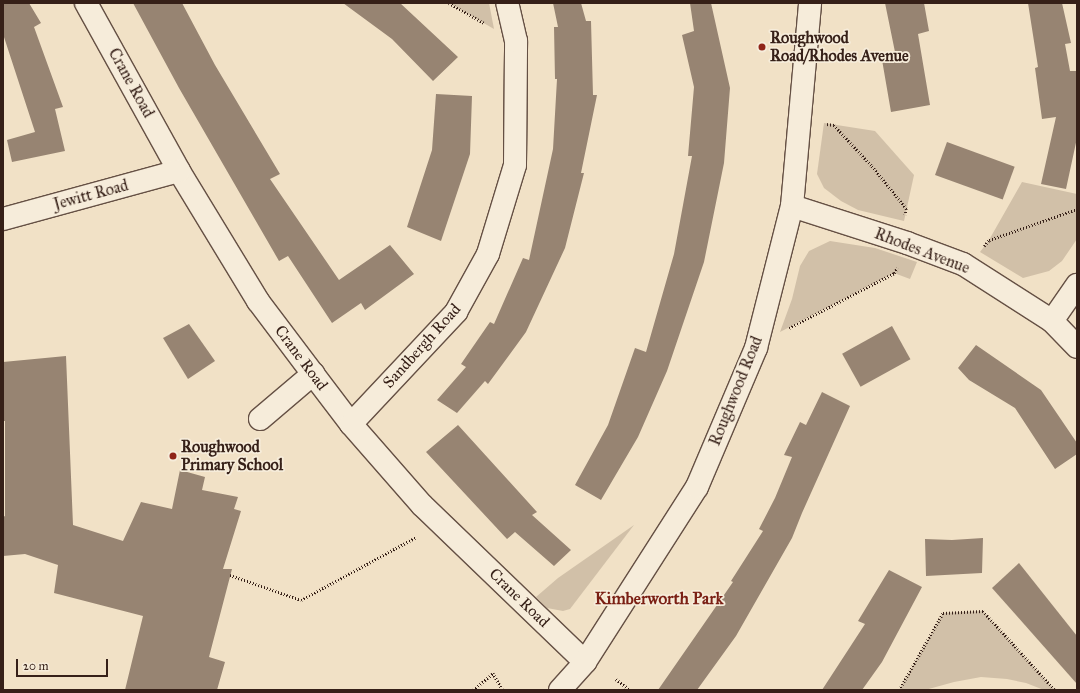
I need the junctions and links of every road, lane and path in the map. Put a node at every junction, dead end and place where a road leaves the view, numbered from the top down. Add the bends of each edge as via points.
1 (86, 3) edge
2 (507, 3) edge
3 (810, 3) edge
4 (799, 122) junction
5 (179, 171) junction
6 (792, 206) junction
7 (1077, 209) edge
8 (3, 219) edge
9 (903, 242) junction
10 (968, 267) junction
11 (1077, 285) edge
12 (1052, 321) junction
13 (757, 344) junction
14 (1077, 347) edge
15 (313, 374) junction
16 (260, 419) dead end
17 (351, 424) junction
18 (440, 522) junction
19 (230, 575) dead end
20 (585, 662) junction
21 (616, 678) dead end
22 (473, 690) edge
23 (503, 690) edge
24 (560, 690) edge
25 (630, 690) edge
26 (899, 690) edge
27 (1054, 690) edge

1 - 5 street, Crane Road
2 - 17 street, Sandbergh Road via 516,41 515,165 488,254 456,312
3 - 4 street, Roughwood Road
4 - 6 street, Roughwood Road
4 - 9 path via 834,125 872,166 906,209
5 - 8 street, Jewitt Road
5 - 15 street, Crane Road via 258,301
6 - 9 street, Rhodes Avenue
6 - 13 street, Roughwood Road
7 - 10 path via 989,240
9 - 10 street, Rhodes Avenue
9 - 13 path via 894,273
10 - 12 street, Rhodes Avenue
11 - 12 street
12 - 14 street, Rhodes Avenue
13 - 20 street, Roughwood Road via 697,487
15 - 16 street
15 - 17 street, Crane Road
17 - 18 street, Crane Road
18 - 19 path via 301,600
18 - 20 street, Crane Road
20 - 24 street, Roughwood Road
21 - 25 path
22 - 23 path via 493,673
26 - 27 path via 943,613 983,612

